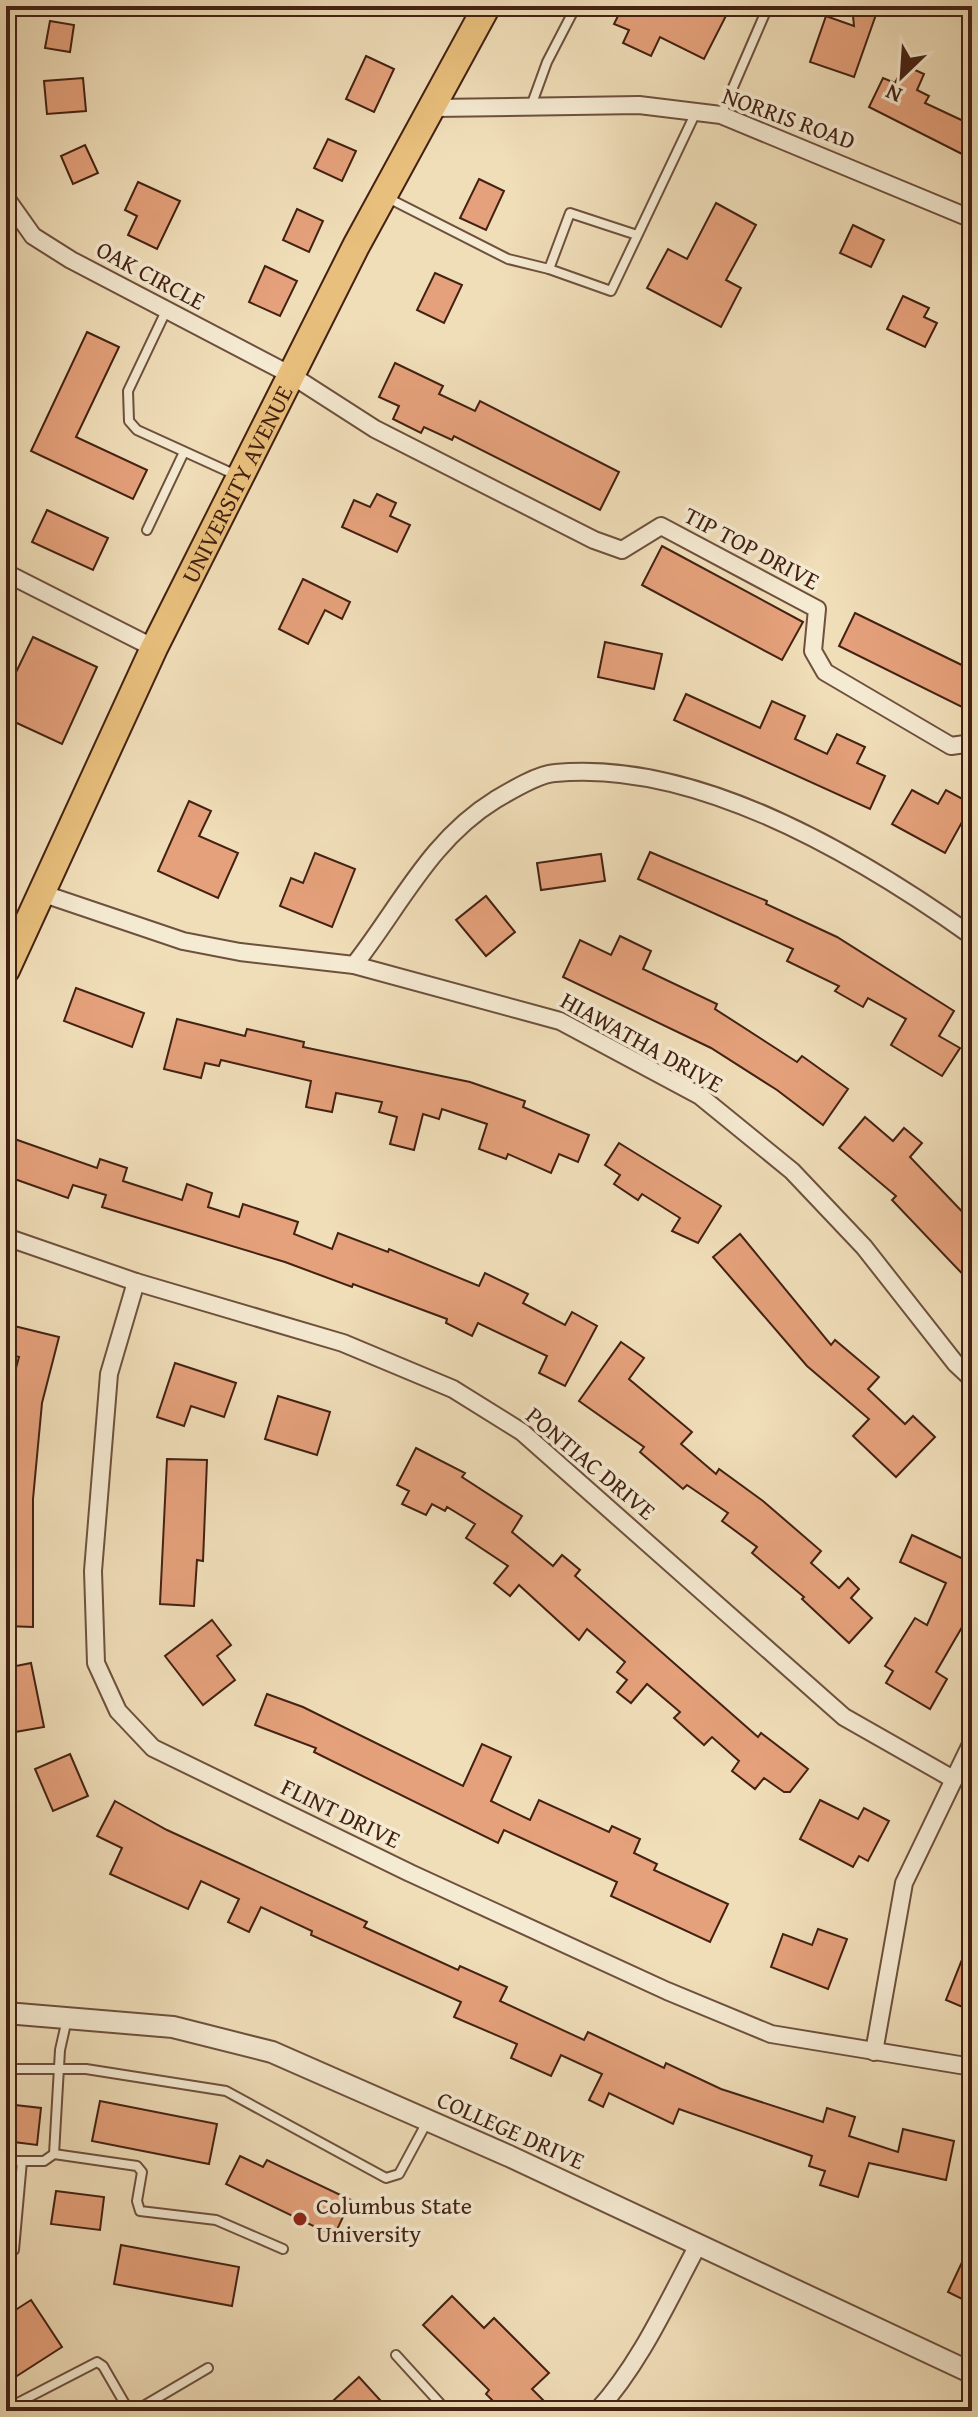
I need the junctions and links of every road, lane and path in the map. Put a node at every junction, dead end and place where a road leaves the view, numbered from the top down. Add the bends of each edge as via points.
1 (487, 6) edge
2 (576, 6) edge
3 (766, 11) dead end
4 (531, 107) junction
5 (434, 108) junction
6 (697, 111) junction
7 (721, 115) junction
8 (384, 196) junction
9 (6, 198) edge
10 (972, 219) edge
11 (637, 235) junction
12 (549, 269) junction
13 (166, 310) junction
14 (291, 375) junction
15 (184, 452) junction
16 (240, 476) junction
17 (147, 530) dead end
18 (6, 573) edge
19 (154, 648) junction
20 (972, 743) edge
21 (44, 894) junction
22 (972, 936) edge
23 (354, 965) junction
24 (6, 970) edge
25 (6, 1237) edge
26 (136, 1282) junction
27 (972, 1379) edge
28 (972, 1742) edge
29 (953, 1779) junction
30 (6, 2013) edge
31 (67, 2019) junction
32 (874, 2052) junction
33 (60, 2067) junction
34 (972, 2067) edge
35 (6, 2069) edge
36 (428, 2121) junction
37 (54, 2154) junction
38 (6, 2161) edge
39 (22, 2161) junction
40 (698, 2245) junction
41 (283, 2249) dead end
42 (14, 2250) dead end
43 (396, 2355) dead end
44 (208, 2368) dead end
45 (972, 2373) edge
46 (6, 2409) edge
47 (132, 2411) edge
48 (447, 2411) edge
49 (597, 2411) edge

1 - 5 main road, UNIVERSITY AVENUE
2 - 4 lane
3 - 7 lane
4 - 5 street, NORRIS ROAD
4 - 6 street, NORRIS ROAD via 639,105
5 - 8 main road, UNIVERSITY AVENUE
6 - 7 street, NORRIS ROAD
6 - 11 lane
7 - 10 street, NORRIS ROAD
8 - 12 lane via 508,259
8 - 14 main road, UNIVERSITY AVENUE
9 - 13 street, OAK CIRCLE via 33,236
11 - 12 lane via 611,291
11 - 12 lane via 570,213
13 - 14 street, OAK CIRCLE
13 - 15 lane via 128,391 127,408 137,430
14 - 16 main road, UNIVERSITY AVENUE
14 - 20 street, TIP TOP DRIVE via 375,429 594,540 622,550 661,526 817,609 813,651 825,672 951,746
15 - 16 lane
15 - 17 lane
16 - 19 main road, UNIVERSITY AVENUE
18 - 19 street
19 - 21 main road, UNIVERSITY AVENUE
21 - 23 street, HIAWATHA DRIVE via 183,941
21 - 24 main road, UNIVERSITY AVENUE
22 - 23 street via 902,887 813,837 727,801 672,783 553,773 494,800 427,858
23 - 27 street, HIAWATHA DRIVE via 544,1014 700,1096 792,1171 864,1247
25 - 26 street, PONTIAC DRIVE
26 - 29 street, PONTIAC DRIVE via 343,1343 453,1389 522,1432 844,1717
26 - 32 street, FLINT DRIVE via 109,1374 93,1571 96,1663 105,1688 134,1731 153,1748 207,1776 667,1991 771,2034
28 - 29 street
29 - 32 street via 904,1883
30 - 31 street, COLLEGE DRIVE
31 - 33 lane
31 - 36 street, COLLEGE DRIVE via 173,2027 223,2037 272,2052
32 - 34 street, FLINT DRIVE
33 - 35 lane
33 - 36 lane via 226,2091 386,2178 399,2174
33 - 37 lane
36 - 40 street, COLLEGE DRIVE
37 - 39 lane via 44,2161
37 - 41 lane via 137,2166 142,2172 140,2211 216,2220
38 - 39 lane
39 - 42 lane
40 - 45 street, COLLEGE DRIVE
40 - 49 street via 650,2334
43 - 48 lane
44 - 47 lane
46 - 47 lane via 97,2362

